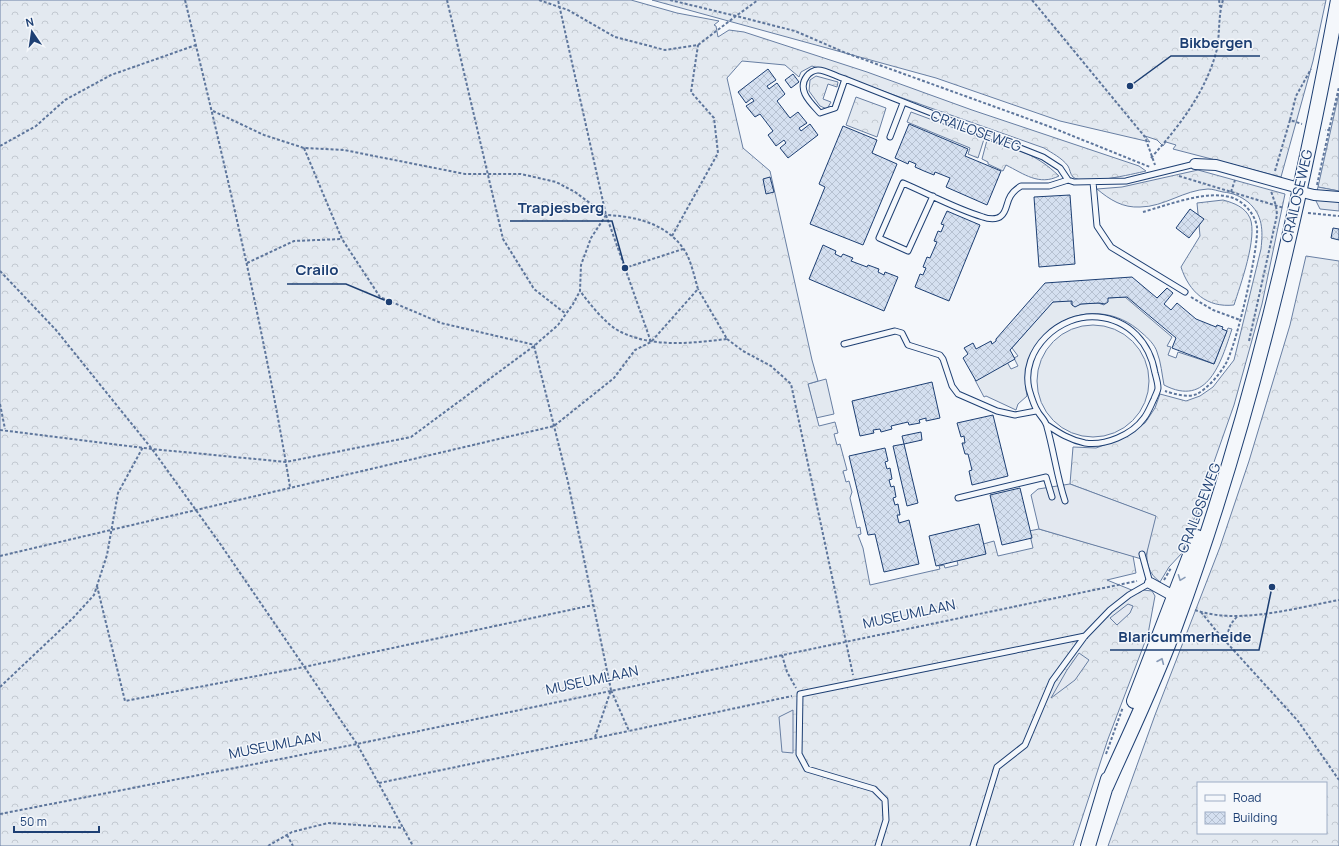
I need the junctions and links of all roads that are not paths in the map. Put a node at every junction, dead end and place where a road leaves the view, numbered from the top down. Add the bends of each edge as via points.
1 (1338, 0) edge
2 (845, 79) junction
3 (903, 103) junction
4 (890, 137) dead end
5 (1195, 164) joint
6 (1068, 180) junction
7 (1093, 182) junction
8 (1298, 189) junction
9 (933, 196) junction
10 (1339, 197) edge
11 (1185, 292) road end
12 (844, 344) dead end
13 (1036, 411) junction
14 (1047, 425) junction
15 (1052, 497) dead end
16 (958, 498) dead end
17 (1065, 501) dead end
18 (1142, 554) dead end
19 (1150, 583) junction
20 (1183, 602) junction
21 (1085, 636) junction
22 (878, 846) edge
23 (973, 846) edge
24 (1088, 846) edge

1 - 8 main road, CRAILOSEWEG via 1314,127
2 - 2 lane, CRAILOSEWEG via 818,70 810,72 803,84 804,94 820,113 828,112 835,108
2 - 3 lane, CRAILOSEWEG
3 - 4 lane
3 - 6 lane, CRAILOSEWEG via 1043,156 1060,168
5 - 7 lane via 1126,181
5 - 8 street via 1216,165
6 - 7 lane
6 - 9 lane via 1049,186 1021,186 1008,198 1004,212 996,218 984,218
7 - 11 lane via 1097,226 1112,247
8 - 10 street via 1314,195
8 - 20 main road, CRAILOSEWEG via 1265,334 1213,518
9 - 9 lane via 903,183 879,238 908,251
12 - 13 lane via 895,331 902,333 908,345 935,353 943,359 952,386 958,394 997,411 1015,415
13 - 14 lane
13 - 14 lane via 1029,388 1030,367 1037,348 1050,332 1068,320 1088,316 1109,318 1128,326 1143,340 1153,359 1158,388 1144,418 1128,433 1108,442 1086,443 1065,437
14 - 17 lane
15 - 16 lane via 1046,477
18 - 19 lane
19 - 20 street
19 - 21 lane via 1110,610
20 - 24 main road, CRAILOSEWEG via 1120,738
21 - 22 lane via 800,694 799,754 807,769 874,789 885,800 886,820
21 - 23 lane via 1052,681 1025,745 997,767

